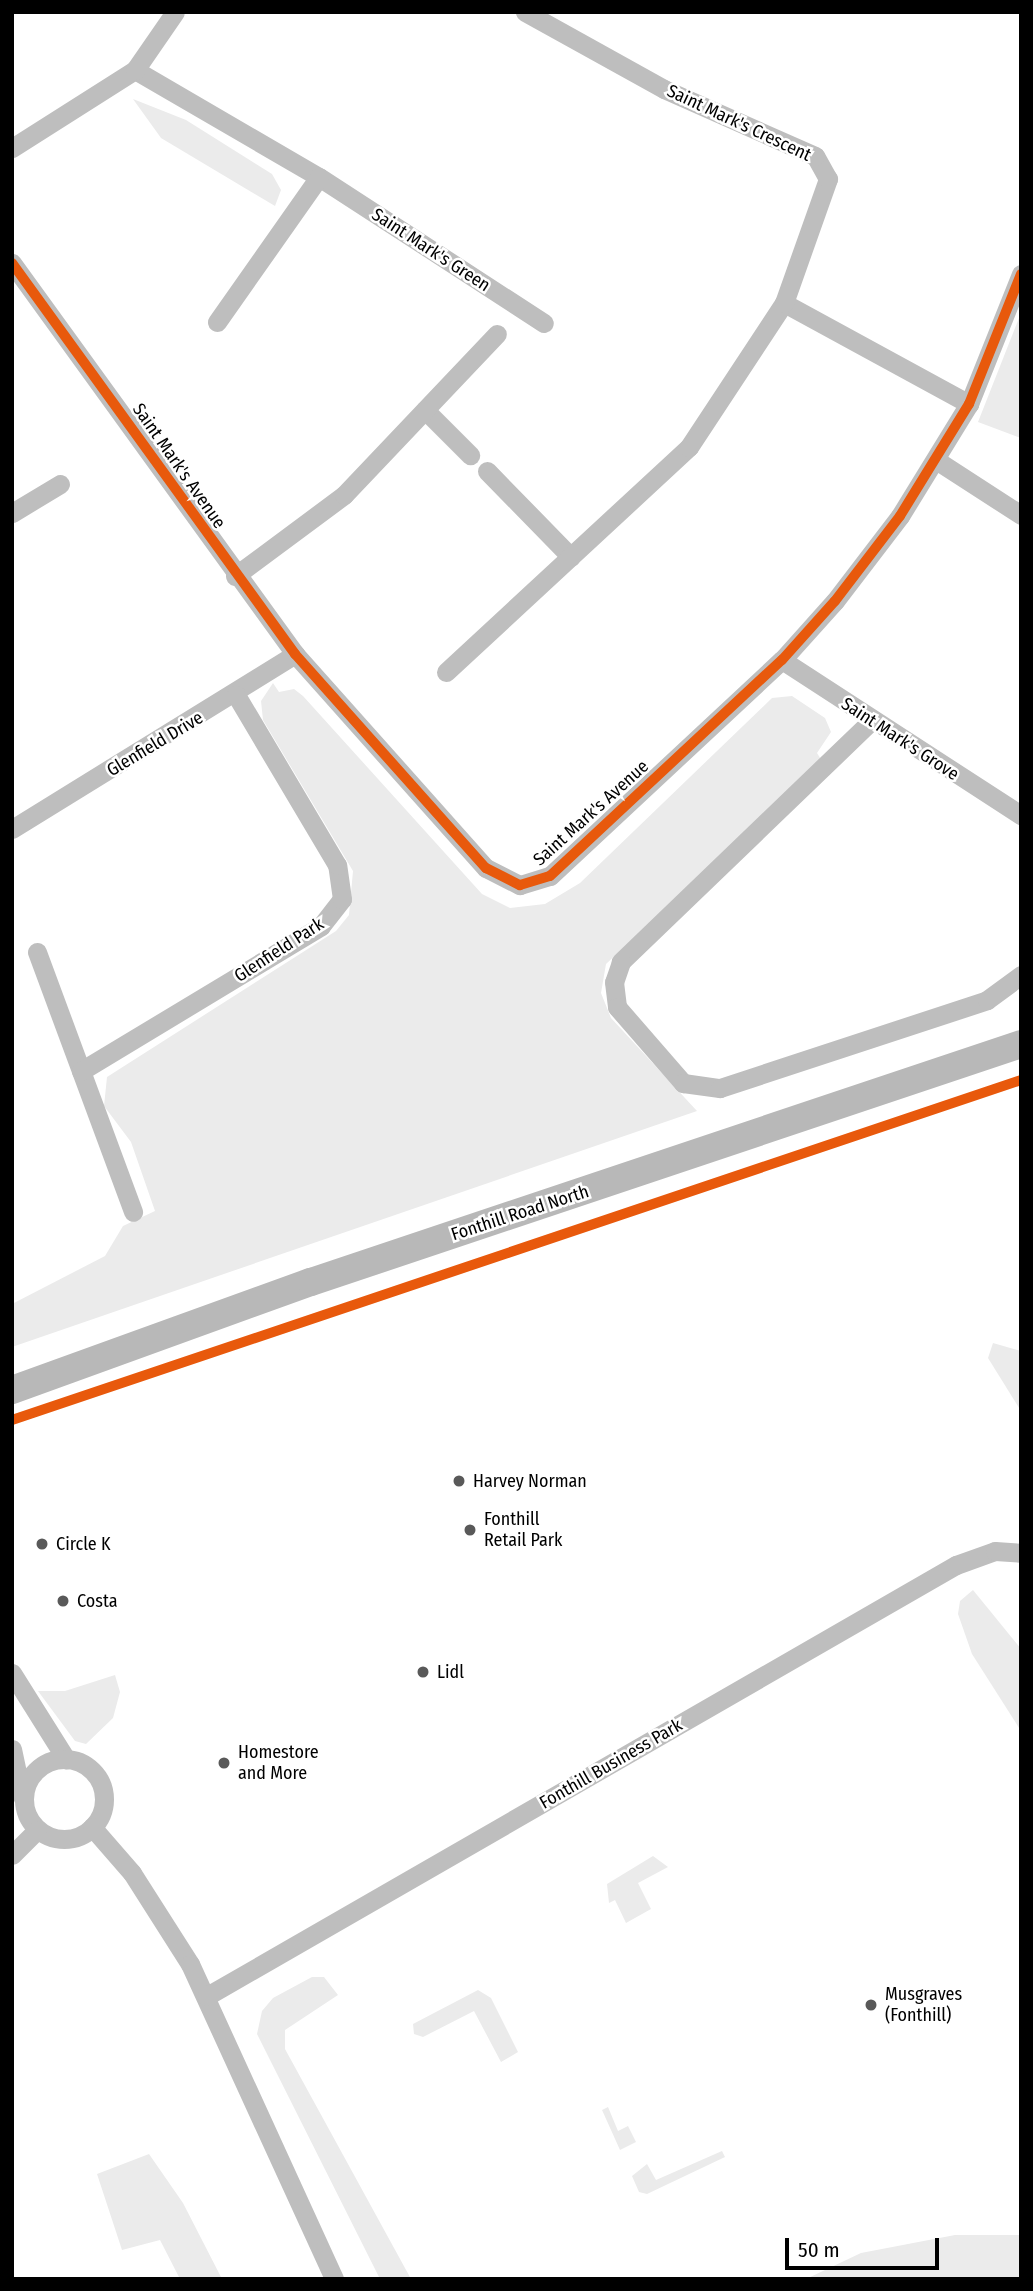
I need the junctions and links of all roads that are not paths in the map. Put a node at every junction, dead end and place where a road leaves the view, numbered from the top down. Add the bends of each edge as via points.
1 (175, 12) edge
2 (525, 12) edge
3 (135, 70) junction
4 (12, 148) edge
5 (319, 177) junction
6 (12, 263) edge
7 (1021, 274) edge
8 (784, 303) junction
9 (217, 322) dead end
10 (544, 323) dead end
11 (497, 334) dead end
12 (969, 404) junction
13 (425, 410) junction
14 (470, 455) dead end
15 (936, 460) junction
16 (487, 471) dead end
17 (60, 484) dead end
18 (12, 513) edge
19 (1021, 515) edge
20 (571, 557) junction
21 (235, 576) junction
22 (295, 654) junction
23 (782, 660) junction
24 (446, 673) dead end
25 (236, 695) junction
26 (870, 722) junction
27 (1021, 815) edge
28 (12, 829) edge
29 (37, 951) dead end
30 (1021, 975) edge
31 (1021, 1044) edge
32 (81, 1071) junction
33 (132, 1212) dead end
34 (15, 1386) edge
35 (1021, 1553) edge
36 (12, 1673) edge
37 (12, 1749) edge
38 (66, 1759) junction
39 (23, 1801) junction
40 (92, 1827) junction
41 (37, 1830) junction
42 (12, 1855) edge
43 (207, 1996) junction
44 (334, 2279) edge

1 - 3 street
2 - 8 street, Saint Mark's Crescent via 663,89 815,156 828,179
3 - 4 street
3 - 5 street, Saint Mark's Green
5 - 9 street
5 - 10 street, Saint Mark's Green
6 - 21 street, Saint Mark's Avenue
7 - 12 street, Saint Mark's Avenue
8 - 12 street
8 - 20 street, Saint Mark's Crescent via 689,447
11 - 13 street
12 - 15 street, Saint Mark's Avenue
13 - 14 street
13 - 21 street via 334,503
15 - 19 street
15 - 23 street, Saint Mark's Avenue via 855,575
16 - 20 street
17 - 18 street
20 - 24 street, Saint Mark's Crescent
21 - 22 street, Saint Mark's Avenue
22 - 23 street, Saint Mark's Avenue via 486,868 520,886 550,876
22 - 25 street, Glenfield Drive
23 - 26 street, Saint Mark's Grove
25 - 28 street, Glenfield Drive
25 - 32 street, Glenfield Park via 337,865 342,899 321,926
26 - 27 street, Saint Mark's Grove
26 - 30 street via 621,962 614,982 617,1007 683,1083 720,1088 987,1000
29 - 32 street
31 - 34 main road, Fonthill Road North
32 - 33 street
35 - 43 street, Fonthill Business Park via 995,1551 956,1565
36 - 38 street
37 - 39 street
38 - 39 street via 41,1766
38 - 40 street via 85,1765 102,1787 102,1810
39 - 41 street
40 - 41 street via 71,1839
40 - 43 street via 156,1907
41 - 42 street
43 - 44 street

